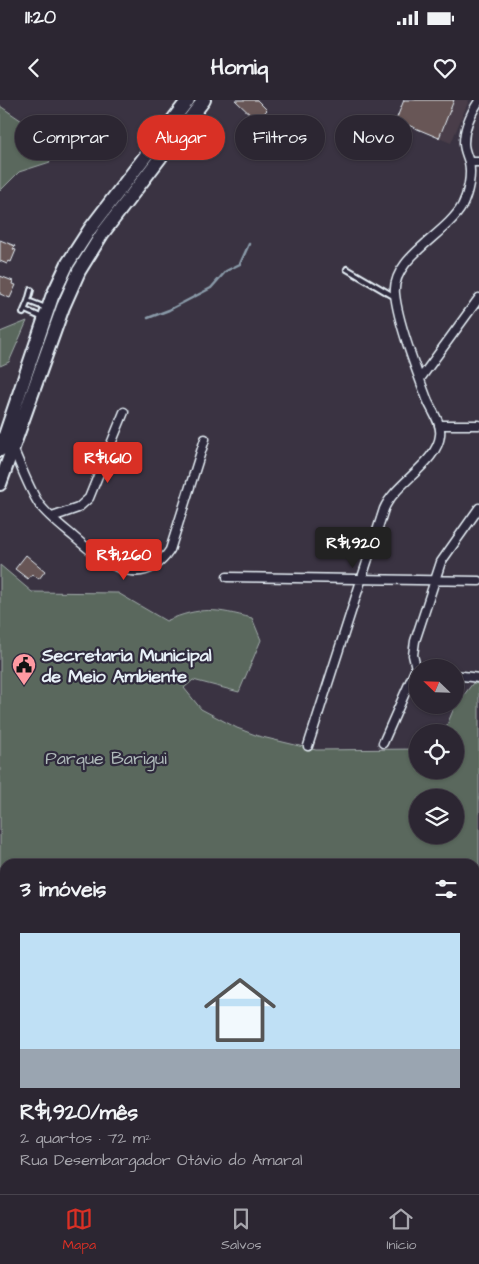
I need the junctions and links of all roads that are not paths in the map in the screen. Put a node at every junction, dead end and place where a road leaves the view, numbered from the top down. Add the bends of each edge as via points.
1 (188, 100) edge
2 (204, 100) edge
3 (479, 101) edge
4 (469, 162) junction
5 (479, 162) edge
6 (103, 211) junction
7 (102, 234) junction
8 (347, 269) dead end
9 (31, 290) dead end
10 (395, 296) junction
11 (479, 298) edge
12 (28, 301) junction
13 (47, 314) junction
14 (420, 379) junction
15 (124, 412) dead end
16 (9, 424) junction
17 (479, 424) edge
18 (439, 425) junction
19 (205, 439) dead end
20 (13, 448) junction
21 (0, 450) edge
22 (0, 484) edge
23 (479, 508) edge
24 (52, 518) junction
25 (227, 577) dead end
26 (362, 580) junction
27 (434, 581) junction
28 (479, 581) edge
29 (414, 659) edge
30 (464, 676) edge
31 (479, 678) edge
32 (409, 685) edge
33 (383, 743) dead end
34 (308, 746) dead end

1 - 6 main road
2 - 7 main road
3 - 4 street via 465,136 464,148
4 - 5 street
4 - 10 street via 467,194 462,206 398,273
6 - 7 main road via 106,215
6 - 13 main road via 68,263
7 - 20 main road via 68,294
8 - 10 lane
9 - 12 lane
10 - 14 street
11 - 14 street
12 - 13 lane
12 - 13 lane via 24,312
13 - 16 main road
14 - 18 street
15 - 24 street via 89,498 78,508
16 - 20 main road via 9,443
16 - 21 main road
17 - 18 street
18 - 26 street via 436,446 387,501
19 - 24 street via 174,542 157,564 140,570 122,570 109,565
20 - 22 main road
20 - 24 street via 39,503
23 - 27 street via 443,557
25 - 26 street
26 - 27 street
26 - 34 street
27 - 28 street
27 - 29 street via 414,641
30 - 31 street
32 - 33 street

